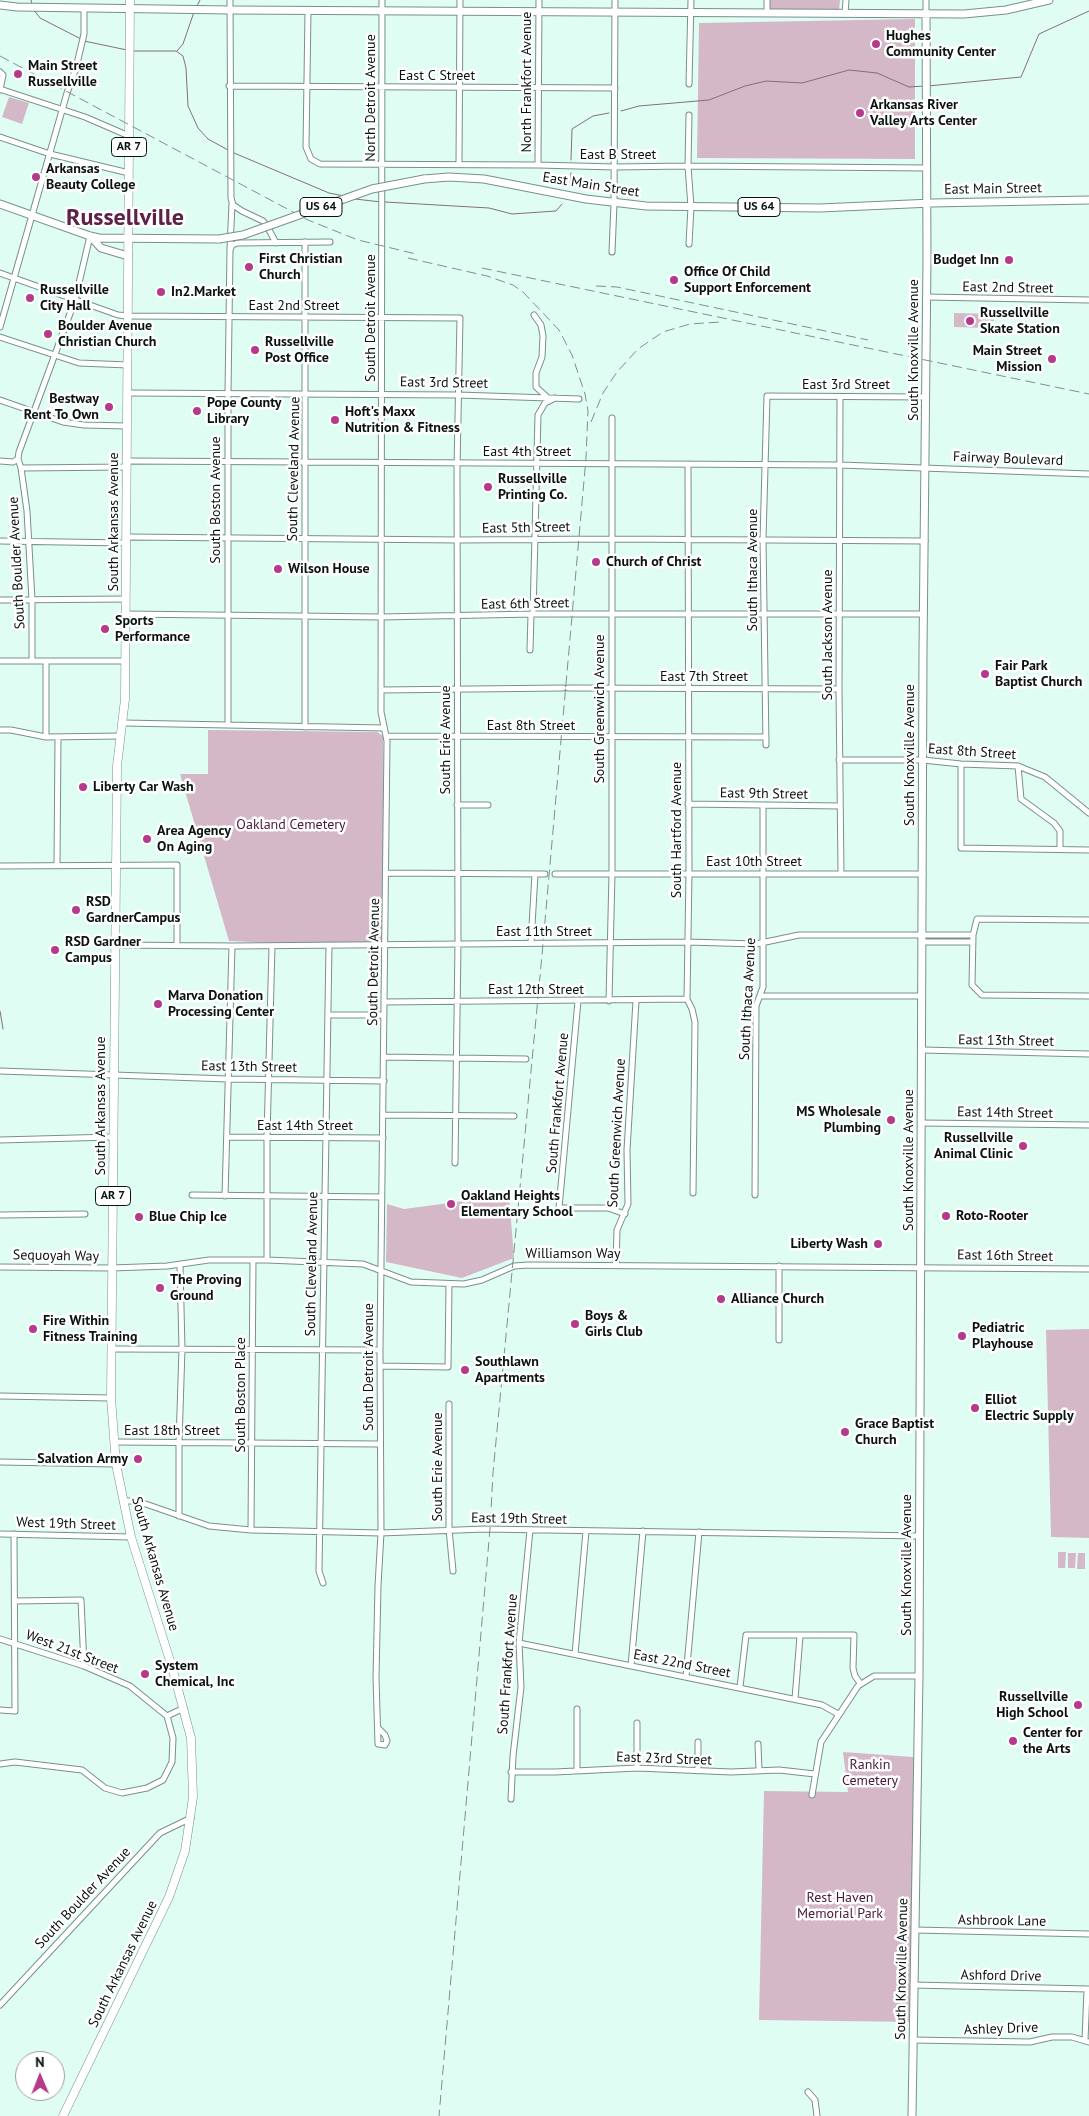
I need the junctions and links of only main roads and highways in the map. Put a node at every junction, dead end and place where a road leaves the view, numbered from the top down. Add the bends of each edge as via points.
1 (1049, 0) edge
2 (130, 4) edge
3 (0, 5) edge
4 (926, 13) junction
5 (1089, 200) edge
6 (927, 203) junction
7 (0, 204) edge
8 (90, 236) junction
9 (129, 239) junction
10 (128, 256) junction
11 (63, 2116) edge
12 (912, 2116) edge

1 - 4 main road via 982,13
2 - 3 main road via 84,8
2 - 4 main road via 189,10
2 - 9 highway, AR 7
4 - 6 main road, South Knoxville Avenue
5 - 6 main road, East Main Street / US 64
6 - 9 main road, East Main Street / US 64, bridge via 820,208 614,204 484,179 449,177 372,189 250,232 220,239
6 - 12 main road, South Knoxville Avenue via 919,1676
7 - 8 main road, US 64
8 - 9 main road, US 64
8 - 10 main road via 101,248
9 - 10 highway, South Arkansas Avenue / AR 7
10 - 11 highway, South Arkansas Avenue / AR 7 via 126,614 123,723 117,766 110,1398 116,1464 131,1537 184,1708 191,1738 193,1770 191,1817 185,1851 169,1897

